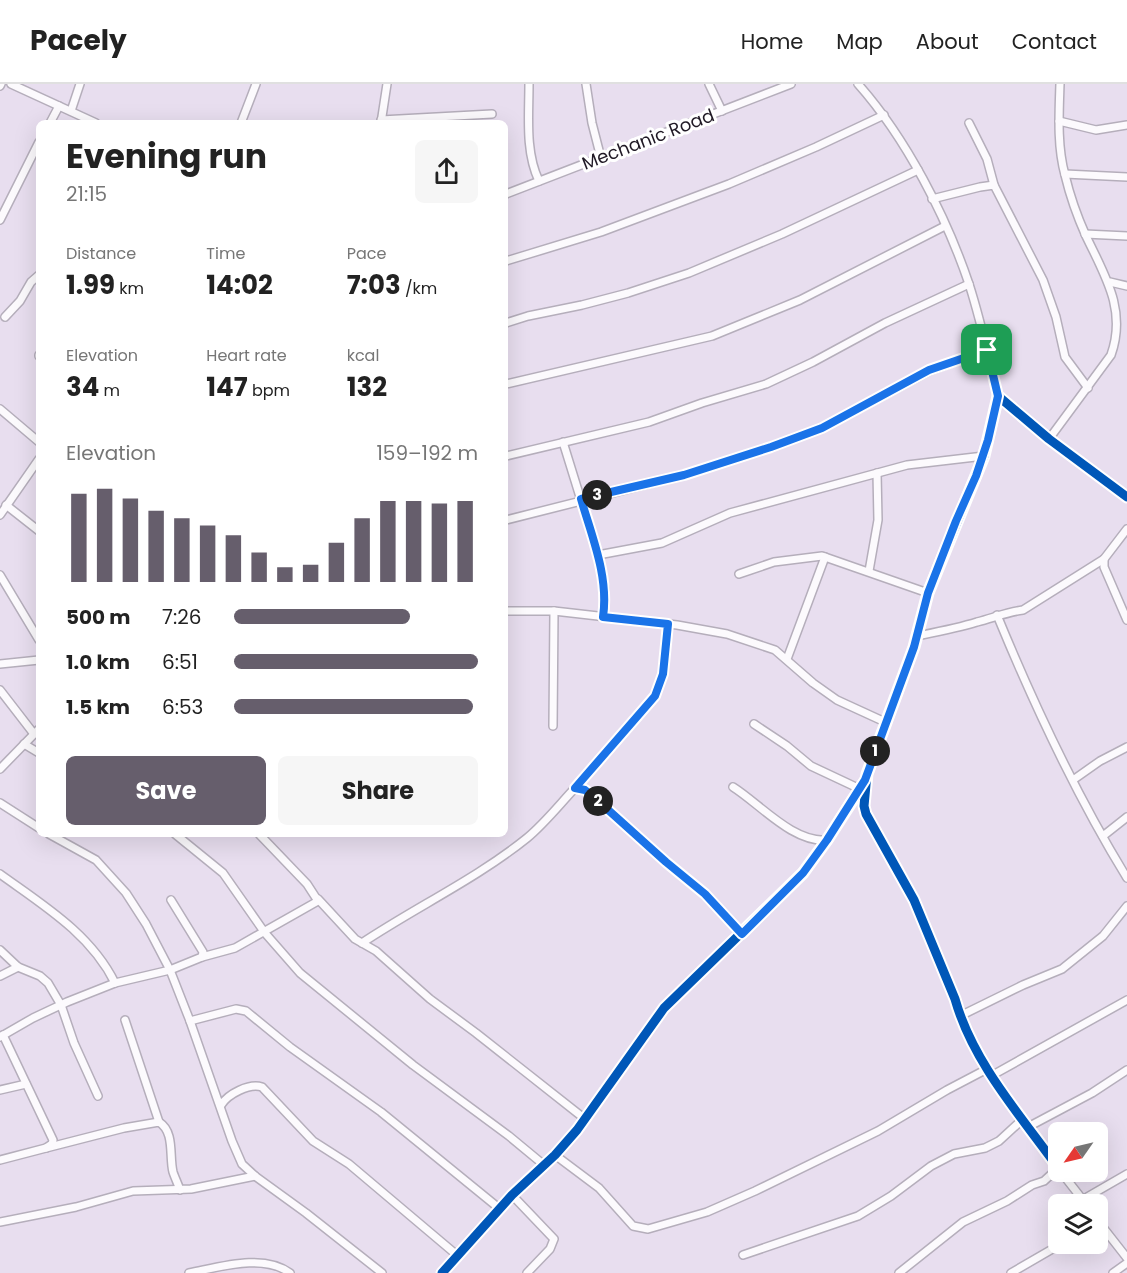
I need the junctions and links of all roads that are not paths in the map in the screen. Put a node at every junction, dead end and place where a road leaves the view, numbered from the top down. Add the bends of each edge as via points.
1 (11, 84) edge
2 (80, 84) edge
3 (256, 84) edge
4 (387, 84) edge
5 (530, 84) edge
6 (586, 84) edge
7 (709, 84) edge
8 (791, 84) edge
9 (858, 84) edge
10 (1060, 84) edge
11 (778, 86) edge
12 (59, 106) junction
13 (71, 111) junction
14 (722, 111) junction
15 (492, 114) dead end
16 (884, 115) junction
17 (52, 120) edge
18 (90, 120) edge
19 (244, 120) edge
20 (381, 120) edge
21 (409, 120) edge
22 (1059, 121) junction
23 (969, 123) dead end
24 (1127, 124) edge
25 (36, 148) edge
26 (602, 158) junction
27 (918, 170) junction
28 (1065, 174) junction
29 (1127, 177) edge
30 (539, 181) junction
31 (994, 185) junction
32 (508, 193) edge
33 (932, 200) junction
34 (0, 220) edge
35 (945, 226) junction
36 (1085, 234) junction
37 (1127, 236) edge
38 (508, 260) edge
39 (36, 278) edge
40 (1110, 282) junction
41 (969, 284) junction
42 (1127, 286) edge
43 (5, 318) dead end
44 (508, 322) edge
45 (987, 350) junction
46 (508, 384) edge
47 (1088, 388) junction
48 (998, 396) junction
49 (0, 409) edge
50 (36, 439) edge
51 (1049, 439) junction
52 (563, 442) junction
53 (508, 456) edge
54 (984, 456) junction
55 (36, 463) edge
56 (877, 473) junction
57 (1127, 497) edge
58 (581, 499) junction
59 (6, 505) junction
60 (0, 515) edge
61 (508, 519) edge
62 (36, 529) edge
63 (1127, 530) edge
64 (598, 555) junction
65 (825, 556) junction
66 (1104, 560) junction
67 (869, 571) junction
68 (739, 574) dead end
69 (0, 575) edge
70 (928, 593) junction
71 (508, 611) edge
72 (554, 611) junction
73 (997, 615) junction
74 (603, 617) junction
75 (1126, 618) edge
76 (668, 624) junction
77 (36, 635) edge
78 (917, 636) junction
79 (787, 659) junction
80 (36, 660) edge
81 (0, 664) edge
82 (0, 690) edge
83 (885, 722) junction
84 (754, 723) dead end
85 (553, 726) dead end
86 (36, 730) edge
87 (36, 732) edge
88 (24, 744) junction
89 (1127, 747) edge
90 (36, 751) edge
91 (0, 769) edge
92 (865, 780) junction
93 (1073, 780) junction
94 (733, 787) dead end
95 (575, 788) junction
96 (860, 789) junction
97 (0, 803) edge
98 (1127, 817) edge
99 (36, 826) edge
100 (1103, 836) junction
101 (54, 837) edge
102 (179, 837) edge
103 (262, 837) edge
104 (827, 840) junction
105 (0, 874) edge
106 (1127, 878) edge
107 (318, 899) junction
108 (171, 900) dead end
109 (1127, 906) edge
110 (265, 933) junction
111 (742, 934) junction
112 (362, 944) junction
113 (0, 950) edge
114 (201, 957) junction
115 (18, 967) junction
116 (170, 970) junction
117 (0, 976) edge
118 (115, 983) junction
119 (1127, 1000) edge
120 (61, 1005) junction
121 (960, 1016) junction
122 (125, 1020) dead end
123 (190, 1021) junction
124 (1, 1036) edge
125 (1127, 1070) edge
126 (989, 1073) junction
127 (26, 1084) junction
128 (0, 1090) edge
129 (98, 1096) dead end
130 (221, 1105) junction
131 (585, 1119) junction
132 (1023, 1119) junction
133 (159, 1122) junction
134 (1029, 1127) junction
135 (46, 1148) junction
136 (1048, 1154) edge
137 (555, 1155) junction
138 (0, 1160) edge
139 (544, 1165) junction
140 (1127, 1174) edge
141 (255, 1176) junction
142 (1048, 1178) edge
143 (1069, 1182) edge
144 (180, 1190) junction
145 (1078, 1194) edge
146 (1096, 1194) edge
147 (512, 1195) junction
148 (500, 1209) junction
149 (0, 1222) edge
150 (1108, 1235) edge
151 (1048, 1252) edge
152 (743, 1255) dead end
153 (458, 1256) junction
154 (1127, 1261) edge
155 (189, 1273) edge
156 (290, 1273) edge
157 (382, 1273) edge
158 (442, 1273) edge
159 (527, 1273) edge
160 (899, 1273) edge
161 (1011, 1273) edge
162 (1113, 1273) edge

1 - 12 street
2 - 13 street
3 - 19 street
4 - 20 street
5 - 30 street via 530,152
6 - 26 street
7 - 14 street
8 - 11 street, Mechanic Road
9 - 16 street
10 - 22 street
11 - 14 street, Mechanic Road
12 - 13 street
12 - 17 street
13 - 18 street
14 - 26 street, Mechanic Road
15 - 21 street
16 - 27 street
16 - 38 street via 729,184 601,232
22 - 24 street via 1096,130
22 - 28 street
23 - 31 street via 987,159
25 - 34 street
26 - 30 street, Mechanic Road
27 - 33 street
27 - 44 street via 689,273
28 - 29 street
28 - 36 street
30 - 32 street, Mechanic Road
31 - 33 street
31 - 47 street via 1043,280 1065,357
33 - 35 street
35 - 41 street
35 - 46 street via 800,300 712,336
36 - 37 street
36 - 40 street
39 - 43 street
40 - 42 street
40 - 47 street via 1117,301 1119,334 1111,355
41 - 45 street
41 - 52 street via 766,384 649,422
45 - 48 street
45 - 58 street via 929,370 829,424 771,447 684,475
47 - 51 street
48 - 51 street
48 - 54 street
49 - 50 street
51 - 57 street
52 - 53 street
52 - 58 street
54 - 56 street via 908,465
54 - 70 street
55 - 59 street
56 - 64 street via 730,513 662,543
56 - 67 street via 878,520
58 - 61 street
58 - 64 street
59 - 60 street
59 - 62 street
63 - 66 street
64 - 74 street via 605,590
65 - 67 street
65 - 68 street via 774,562
65 - 79 street
66 - 73 street via 1023,610
66 - 75 street
67 - 70 street
69 - 77 street
70 - 78 street
71 - 72 street
72 - 74 street
72 - 85 street
73 - 78 street
73 - 93 street
74 - 76 street
76 - 79 street via 727,634 775,650
76 - 95 street via 663,674 655,696
78 - 83 street
79 - 83 street via 837,700
80 - 81 street
82 - 86 street
83 - 92 street
84 - 96 street via 811,766
87 - 88 street
88 - 90 street
88 - 91 street
89 - 93 street
92 - 96 street
92 - 121 street via 866,814 914,900
93 - 100 street
94 - 104 street via 779,822 814,840
95 - 111 street via 585,790 705,894
95 - 112 street via 524,840 452,890
96 - 104 street
97 - 99 street
98 - 100 street
100 - 106 street
101 - 116 street via 96,860 126,892
102 - 110 street via 222,873
103 - 107 street
104 - 111 street via 803,873
105 - 118 street via 72,927 97,953
107 - 110 street
107 - 112 street via 346,932
108 - 114 street via 203,952
109 - 121 street via 1103,936 1062,969
110 - 114 street via 226,952
110 - 139 street via 300,973
111 - 131 street via 664,1008
112 - 131 street via 376,951 430,999
113 - 115 street
114 - 116 street
115 - 117 street
115 - 120 street via 48,983
116 - 118 street
116 - 123 street
118 - 120 street
119 - 126 street
120 - 124 street
120 - 129 street
121 - 126 street
122 - 133 street
123 - 130 street
123 - 148 street via 236,1009 246,1011
124 - 127 street
125 - 134 street
126 - 132 street
126 - 137 street via 947,1090 878,1131 755,1191 707,1212 648,1229 633,1226 599,1188
127 - 128 street
127 - 135 street via 53,1137
130 - 141 street via 239,1158
130 - 153 street via 229,1096 255,1085 262,1087 313,1141 349,1164
131 - 137 street
132 - 134 street
132 - 152 street via 999,1141 986,1148 954,1154 931,1166 856,1216
133 - 135 street
133 - 144 street via 171,1142
134 - 136 street
135 - 138 street
137 - 139 street
139 - 147 street
140 - 146 street
141 - 144 street
141 - 157 street
142 - 160 street via 963,1222
143 - 145 street
144 - 149 street via 133,1191
147 - 148 street
147 - 159 street via 554,1239 546,1254
148 - 153 street
150 - 154 street
151 - 161 street
153 - 158 street
154 - 162 street
155 - 156 street via 261,1263 279,1266

